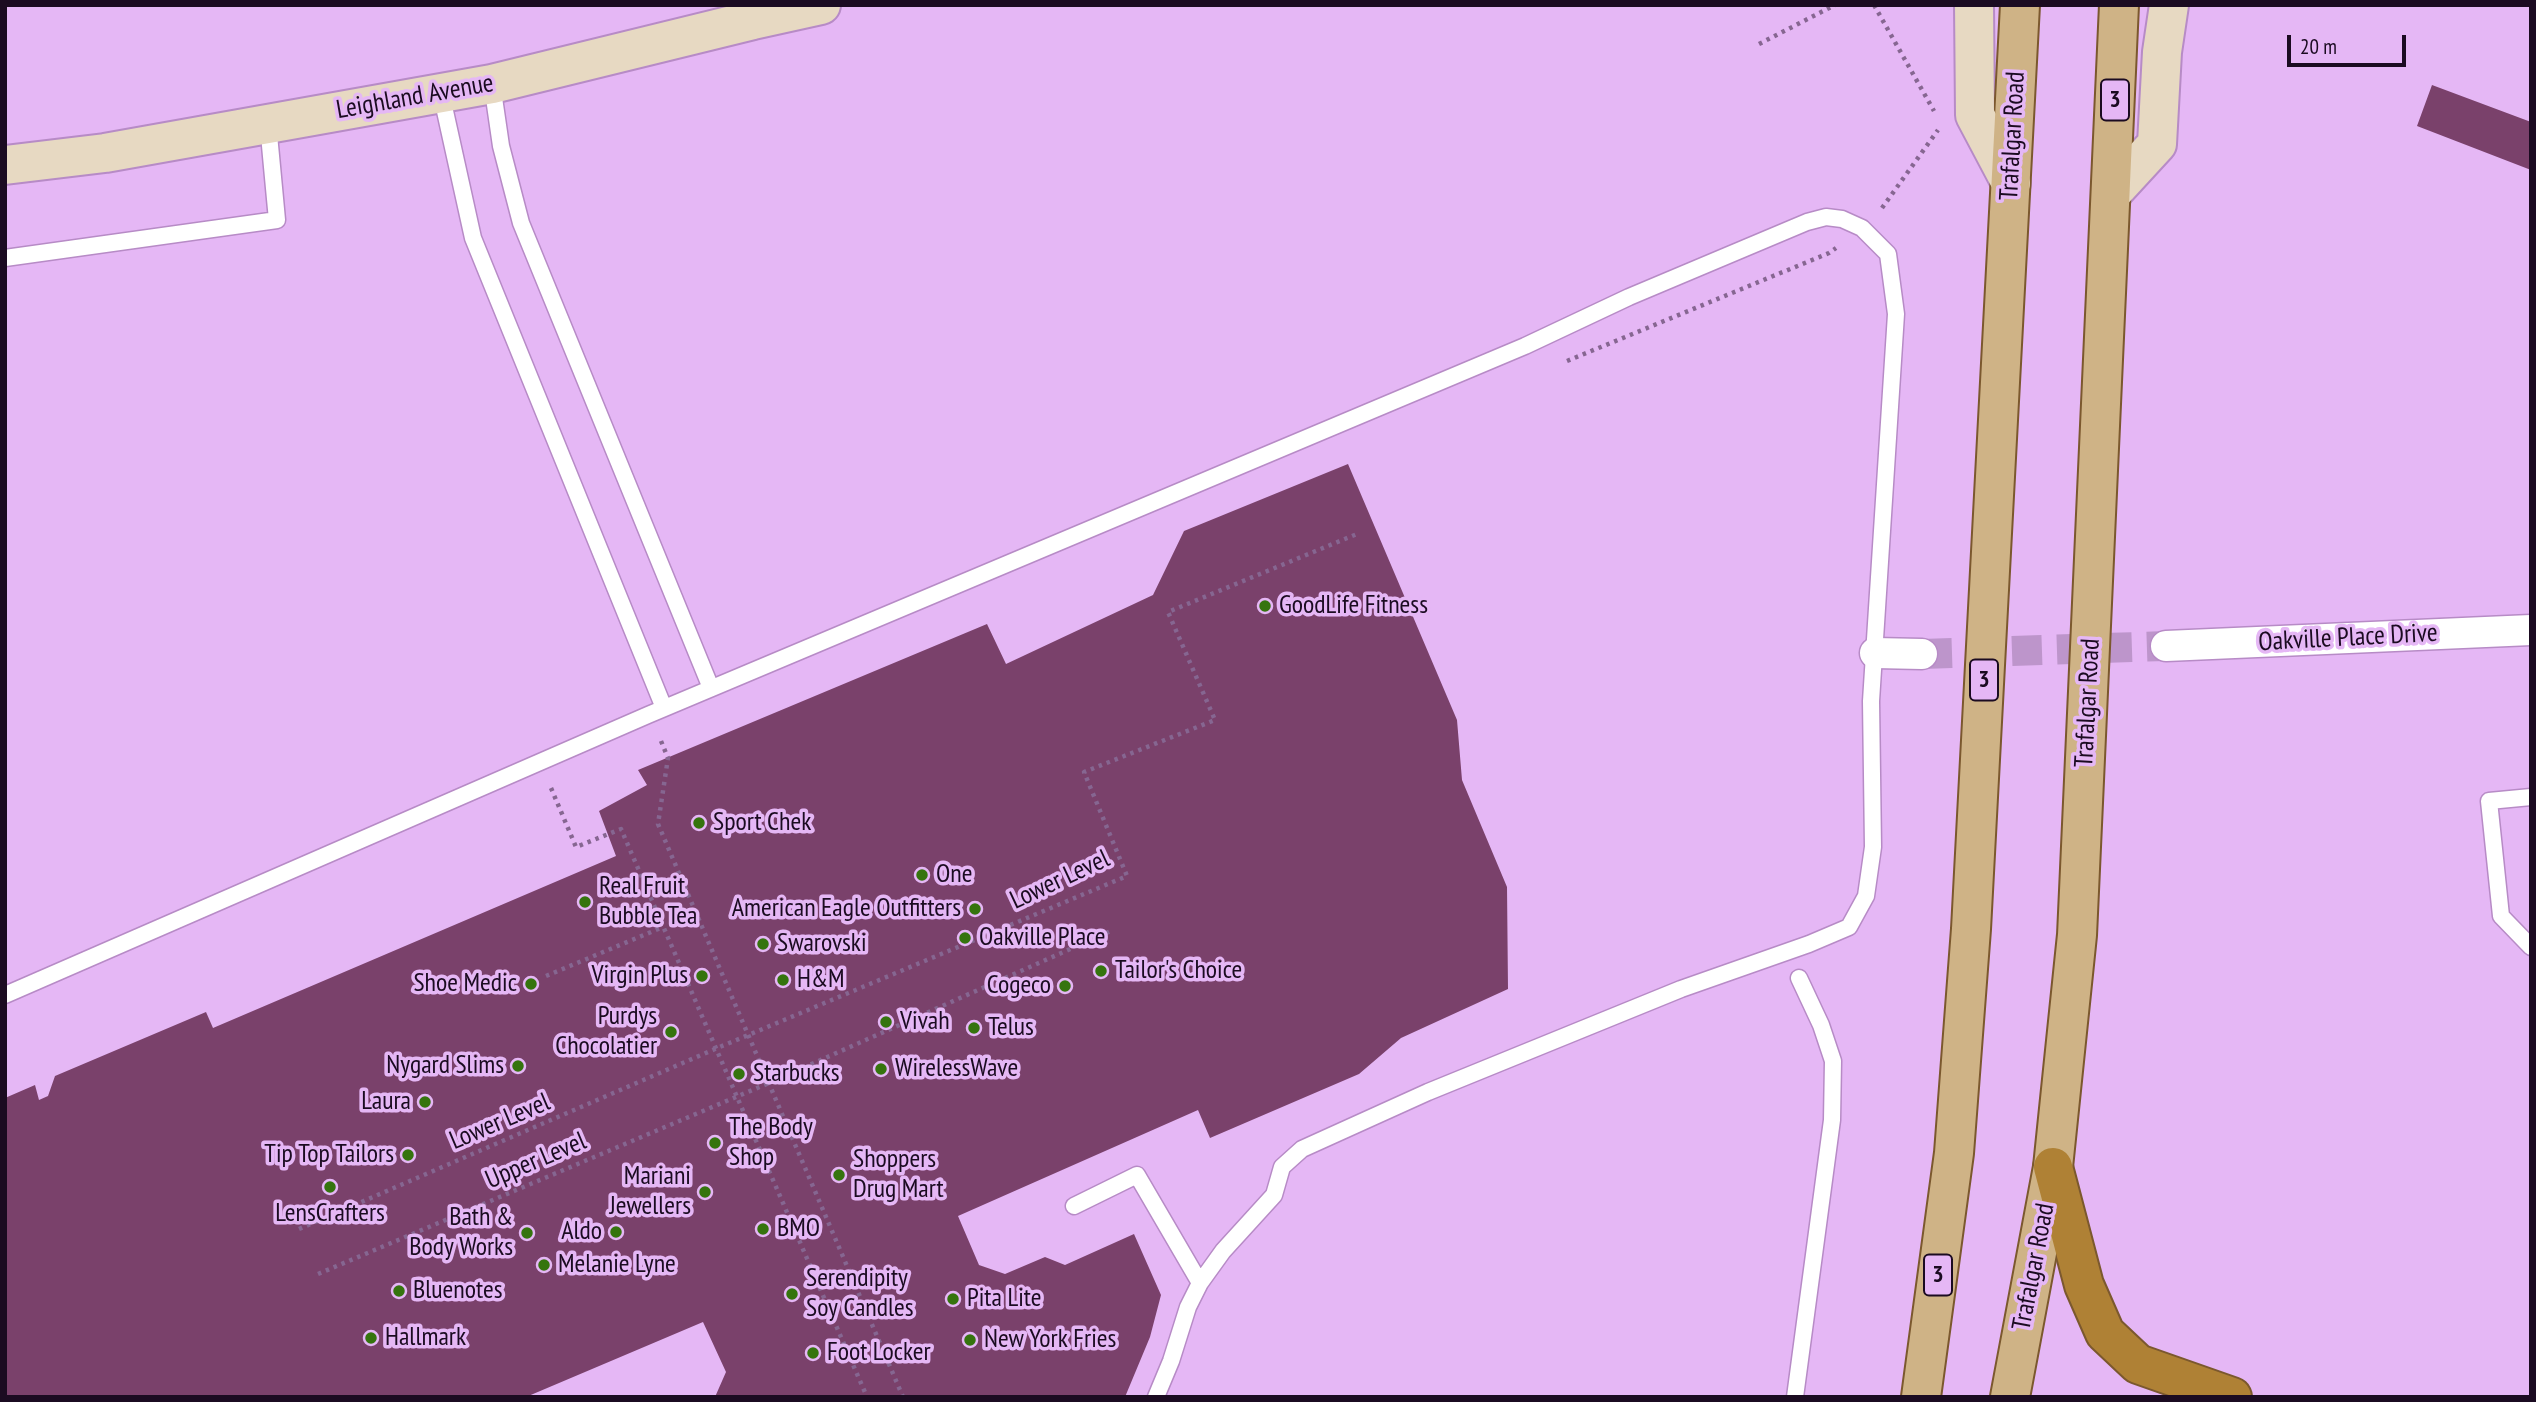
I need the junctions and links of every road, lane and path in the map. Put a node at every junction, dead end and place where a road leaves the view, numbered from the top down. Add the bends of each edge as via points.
1 (821, 5) edge
2 (1835, 5) edge
3 (1974, 5) edge
4 (2020, 5) edge
5 (2119, 5) edge
6 (2169, 5) edge
7 (1759, 44) dead end
8 (492, 84) junction
9 (441, 93) junction
10 (268, 124) junction
11 (5, 165) edge
12 (2011, 183) junction
13 (2110, 194) junction
14 (5, 258) edge
15 (1357, 534) dead end
16 (2531, 630) edge
17 (2165, 646) tunnel mouth
18 (1875, 653) junction
19 (1922, 654) tunnel mouth
20 (711, 688) junction
21 (664, 708) junction
22 (648, 715) junction
23 (540, 762) junction
24 (2531, 797) edge
25 (663, 927) junction
26 (1113, 930) dead end
27 (2531, 947) edge
28 (546, 976) dead end
29 (1799, 978) dead end
30 (5, 995) edge
31 (715, 1049) junction
32 (769, 1083) junction
33 (2053, 1167) junction
34 (1074, 1206) dead end
35 (299, 1229) dead end
36 (318, 1273) dead end
37 (1200, 1283) junction
38 (867, 1397) edge
39 (903, 1397) edge
40 (1156, 1397) edge
41 (1795, 1397) edge
42 (1922, 1397) edge
43 (2010, 1397) edge
44 (2232, 1397) edge

1 - 8 street, Leighland Avenue
2 - 7 path
3 - 12 street via 1975,115
4 - 12 main road, Trafalgar Road / 3
5 - 13 main road, Trafalgar Road / 3
6 - 13 street via 2157,144
8 - 9 street, Leighland Avenue
8 - 20 lane via 501,146 521,223
9 - 10 street, Leighland Avenue
9 - 21 lane via 473,238
10 - 11 street, Leighland Avenue via 105,153
10 - 14 lane via 277,220
12 - 42 main road, Trafalgar Road / 3 via 1971,929 1954,1153
13 - 33 main road, Trafalgar Road / 3 via 2077,935
15 - 31 path, Lower Level via 1168,612 1216,720 1084,772 1127,876
16 - 17 street, Oakville Place Drive
18 - 19 street
18 - 20 lane via 1896,314 1888,254 1862,228 1826,218 1629,297 1525,346
18 - 37 lane via 1871,701 1873,848 1866,896 1849,927 1681,989 1428,1092 1302,1149 1282,1167 1274,1195
20 - 21 lane
21 - 22 lane
22 - 23 lane
22 - 32 path via 668,758 658,824
23 - 25 path via 576,847 621,829
23 - 30 lane
24 - 27 lane via 2488,801 2501,916
25 - 28 path
25 - 31 path
26 - 32 path, Upper Level
29 - 41 lane via 1833,1061 1832,1121
31 - 35 path, Lower Level
31 - 38 path
32 - 36 path, Upper Level
32 - 39 path
33 - 43 main road, Trafalgar Road / 3
33 - 44 highway via 2084,1286 2105,1333 2138,1364
34 - 37 lane via 1137,1175
37 - 40 lane

